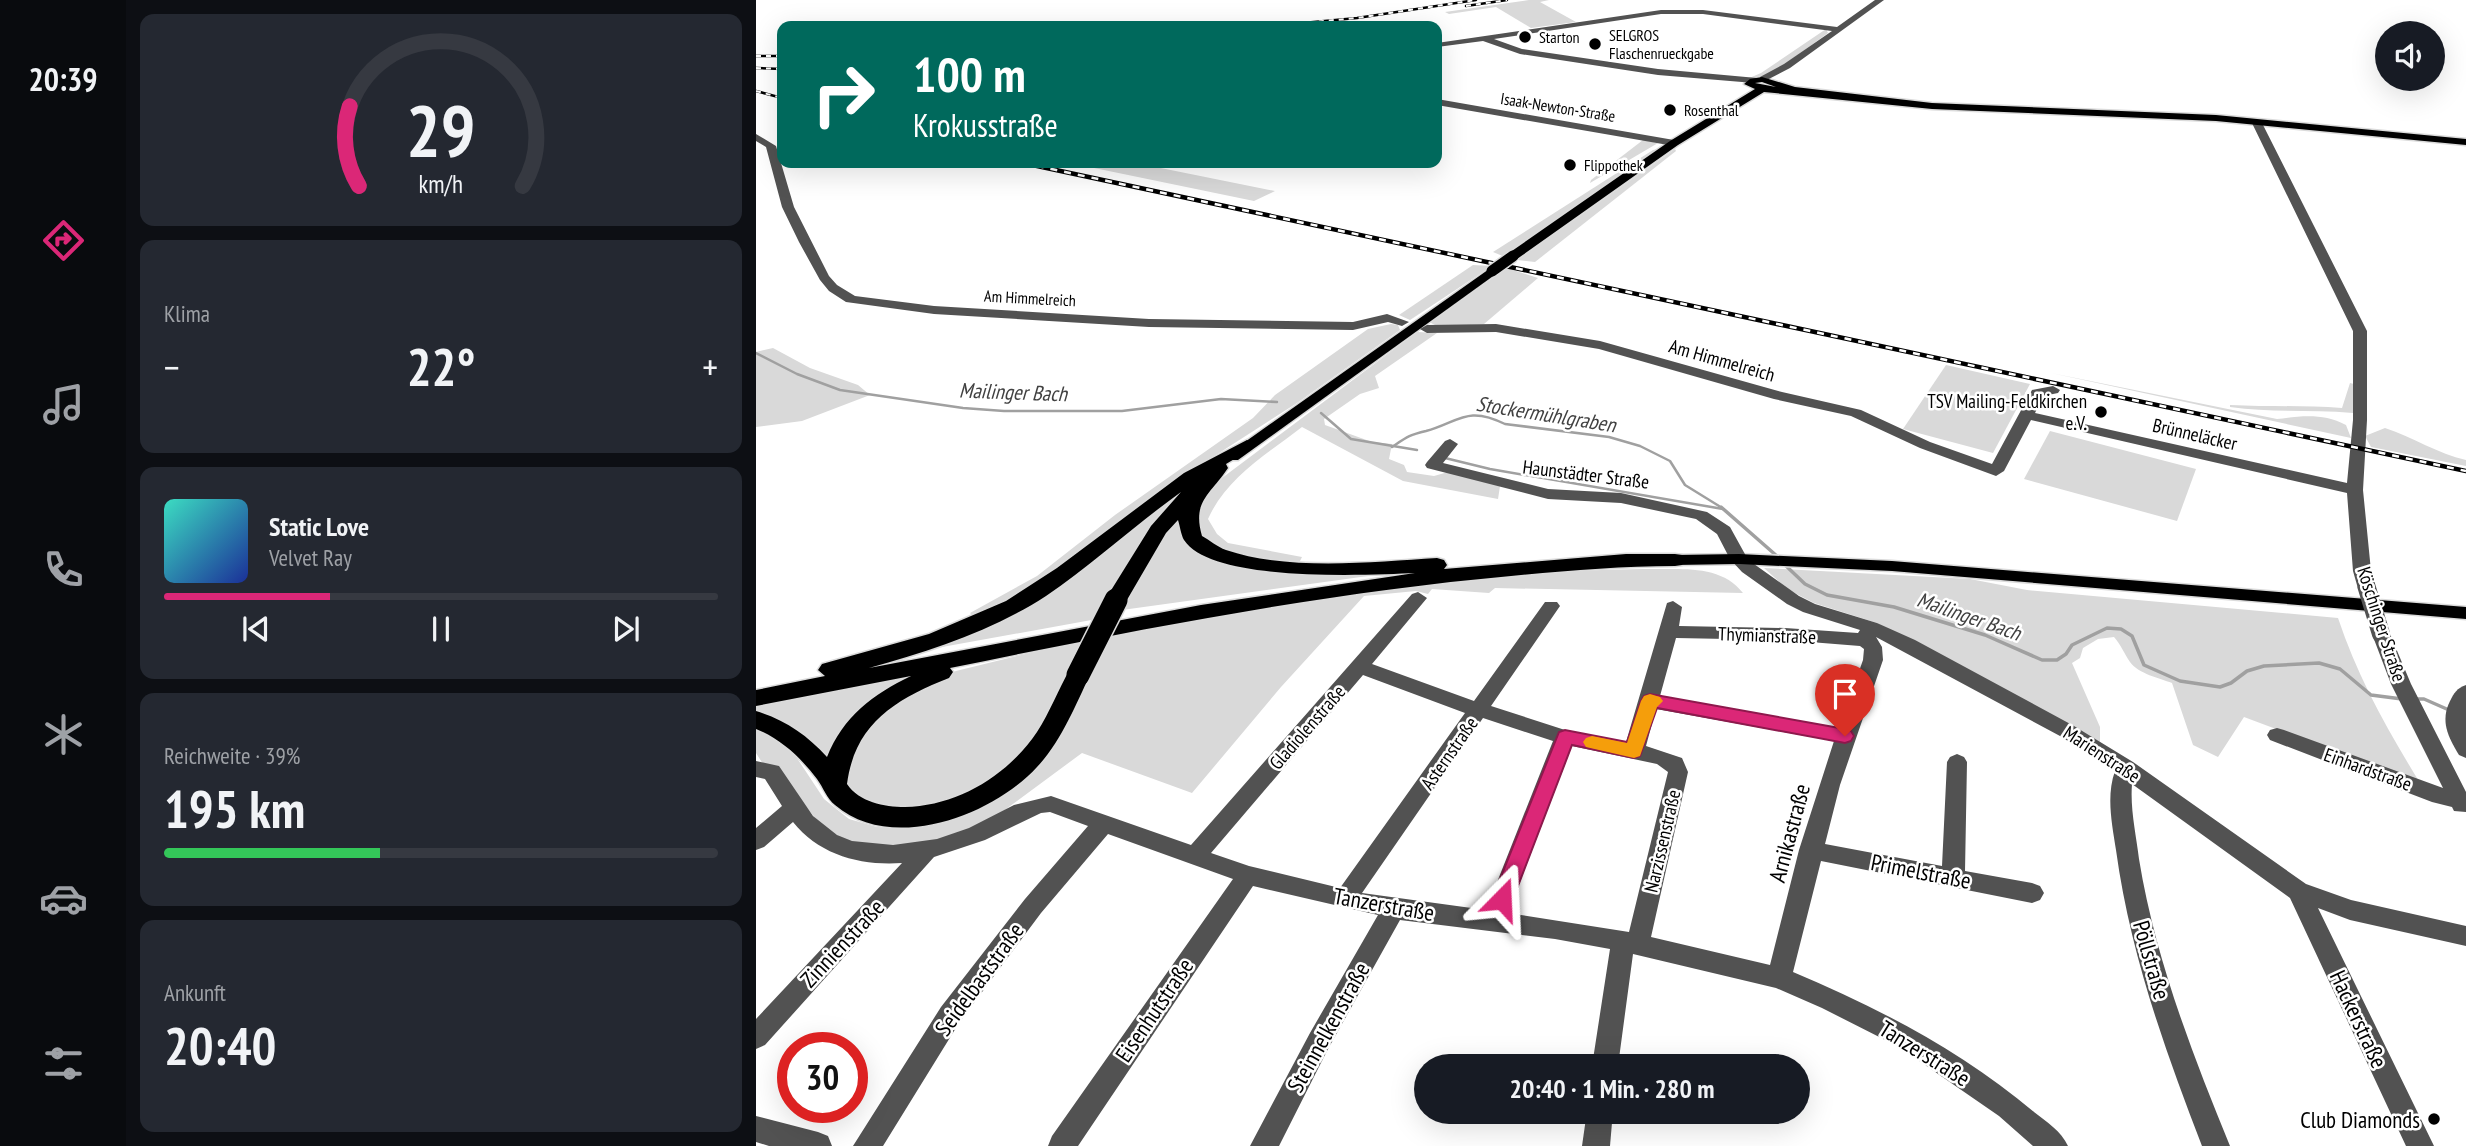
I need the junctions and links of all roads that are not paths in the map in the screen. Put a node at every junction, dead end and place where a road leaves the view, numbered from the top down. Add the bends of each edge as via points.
1 (1878, 0) edge
2 (1838, 29) junction
3 (1483, 38) junction
4 (1493, 43) junction
5 (1442, 44) edge
6 (1535, 47) junction
7 (1520, 51) junction
8 (1583, 58) junction
9 (1664, 66) junction
10 (1787, 66) junction
11 (1653, 71) junction
12 (1700, 75) junction
13 (1756, 84) junction
14 (1777, 85) junction
15 (1442, 103) edge
16 (2256, 121) junction
17 (756, 137) edge
18 (1678, 140) junction
19 (2466, 142) edge
20 (777, 165) edge
21 (778, 168) edge
22 (1402, 322) dead end
23 (1427, 330) dead end
24 (2053, 390) dead end
25 (2026, 415) junction
26 (1450, 444) dead end
27 (1247, 446) junction
28 (1219, 468) junction
29 (2355, 490) junction
30 (1739, 559) junction
31 (1641, 560) junction
32 (1675, 560) joint
33 (1524, 562) junction
34 (1418, 598) dead end
35 (1551, 606) dead end
36 (1673, 607) dead end
37 (2466, 613) edge
38 (1668, 632) junction
39 (1868, 634) junction
40 (1016, 648) junction
41 (1359, 666) junction
42 (766, 685) edge
43 (756, 698) edge
44 (1650, 701) junction
45 (2459, 706) edge
46 (1479, 710) junction
47 (756, 719) edge
48 (2277, 735) dead end
49 (1845, 736) junction
50 (1565, 737) junction
51 (2466, 750) edge
52 (1634, 751) junction
53 (1957, 762) dead end
54 (2126, 768) junction
55 (759, 769) edge
56 (834, 784) junction
57 (2464, 805) edge
58 (794, 809) junction
59 (1105, 822) junction
60 (756, 841) edge
61 (927, 850) junction
62 (1811, 850) junction
63 (1196, 855) junction
64 (1248, 875) junction
65 (1953, 877) junction
66 (2298, 891) junction
67 (2032, 892) dead end
68 (1345, 899) junction
69 (1394, 909) junction
70 (1493, 922) junction
71 (2466, 936) edge
72 (1631, 942) junction
73 (1779, 978) junction
74 (756, 1037) edge
75 (1608, 1054) edge
76 (1599, 1124) edge
77 (756, 1129) edge
78 (818, 1146) edge
79 (867, 1146) edge
80 (1062, 1146) edge
81 (1264, 1146) edge
82 (1596, 1146) edge
83 (2054, 1146) edge
84 (2216, 1146) edge
85 (2420, 1146) edge

1 - 2 street
2 - 3 street via 1694,7
2 - 10 street
3 - 4 street
3 - 5 street
4 - 6 street
4 - 7 street
6 - 7 street via 1517,48
6 - 8 street
7 - 8 street
8 - 9 street
8 - 11 street
9 - 11 street via 1668,70
9 - 12 street
10 - 13 street
10 - 14 street
11 - 12 street
12 - 13 street
13 - 14 main road
13 - 18 main road
14 - 16 main road via 1965,108
15 - 18 street, Isaak-Newton-Straße
16 - 19 main road
16 - 29 street, Köschinger Straße via 2360,331
17 - 20 street, Am Himmelreich via 772,146
18 - 27 main road, bridge
21 - 22 street, Am Himmelreich via 788,208 824,277 843,295 861,302 1149,323 1353,326 1387,318
23 - 25 street, Am Himmelreich via 1496,328 1600,345 1856,413 1996,471
24 - 25 street via 2037,393
25 - 29 street, Brünneläcker
26 - 30 street, Haunstädter Straße via 1433,465 1548,494 1621,498 1690,511 1709,518 1724,531
27 - 28 main road
27 - 42 highway via 1217,459 1156,499 1060,576 986,621 897,654
28 - 33 highway via 1187,516 1196,545 1218,556 1261,565 1316,568
28 - 56 highway, bridge via 1158,530 1116,600 1052,727 1011,778 969,802 931,814 883,817 848,802
29 - 57 street, Köschinger Straße, bridge via 2362,571 2381,635 2419,722
30 - 32 main road
30 - 37 main road via 1906,567
30 - 39 street, Marienstraße via 1809,608
31 - 32 highway
31 - 33 highway
31 - 40 highway via 1352,587
33 - 42 highway via 1277,591
34 - 41 street, Gladiolenstraße
35 - 46 street, Asternstraße
36 - 38 street
38 - 39 street, Thymianstraße
38 - 44 street
39 - 49 street, Arnikastraße via 1873,660
39 - 54 street, Marienstraße via 1983,684
40 - 43 highway
40 - 56 highway via 923,678 884,699 845,741 834,768
41 - 46 street
41 - 63 street, Gladiolenstraße
44 - 49 street
44 - 52 street
45 - 51 street via 2454,727
46 - 50 street
46 - 68 street, Asternstraße
47 - 56 highway via 796,743
48 - 57 street, Einhardstraße
49 - 62 street, Arnikastraße
50 - 52 street
50 - 70 street
52 - 72 street, Narzissenstraße via 1663,758 1675,764 1678,772
53 - 65 street
54 - 66 street, Marienstraße
54 - 84 street, Pöllstraße via 2121,804 2139,919 2175,1042
55 - 58 street, Tanzerstraße via 772,772
58 - 60 street
58 - 61 street, Tanzerstraße via 825,840 841,847 899,854
59 - 61 street, Tanzerstraße via 1066,807 1038,804 976,835
59 - 63 street, Tanzerstraße
59 - 79 street, Seidelbaststraße via 950,1015
61 - 74 street, Zinnienstraße
62 - 65 street, Primelstraße
62 - 73 street, Arnikastraße
63 - 64 street, Tanzerstraße
64 - 68 street, Tanzerstraße
64 - 80 street, Eisenhutstraße
65 - 67 street, Primelstraße
66 - 71 street, Marienstraße via 2350,910
66 - 85 street, Hackerstraße
68 - 69 street, Tanzerstraße
69 - 70 street, Tanzerstraße
69 - 81 street, Steinnelkenstraße
70 - 72 street, Tanzerstraße
72 - 73 street, Tanzerstraße
72 - 75 street
73 - 83 street, Tanzerstraße via 1908,1039 2008,1107
76 - 82 street
77 - 78 street

